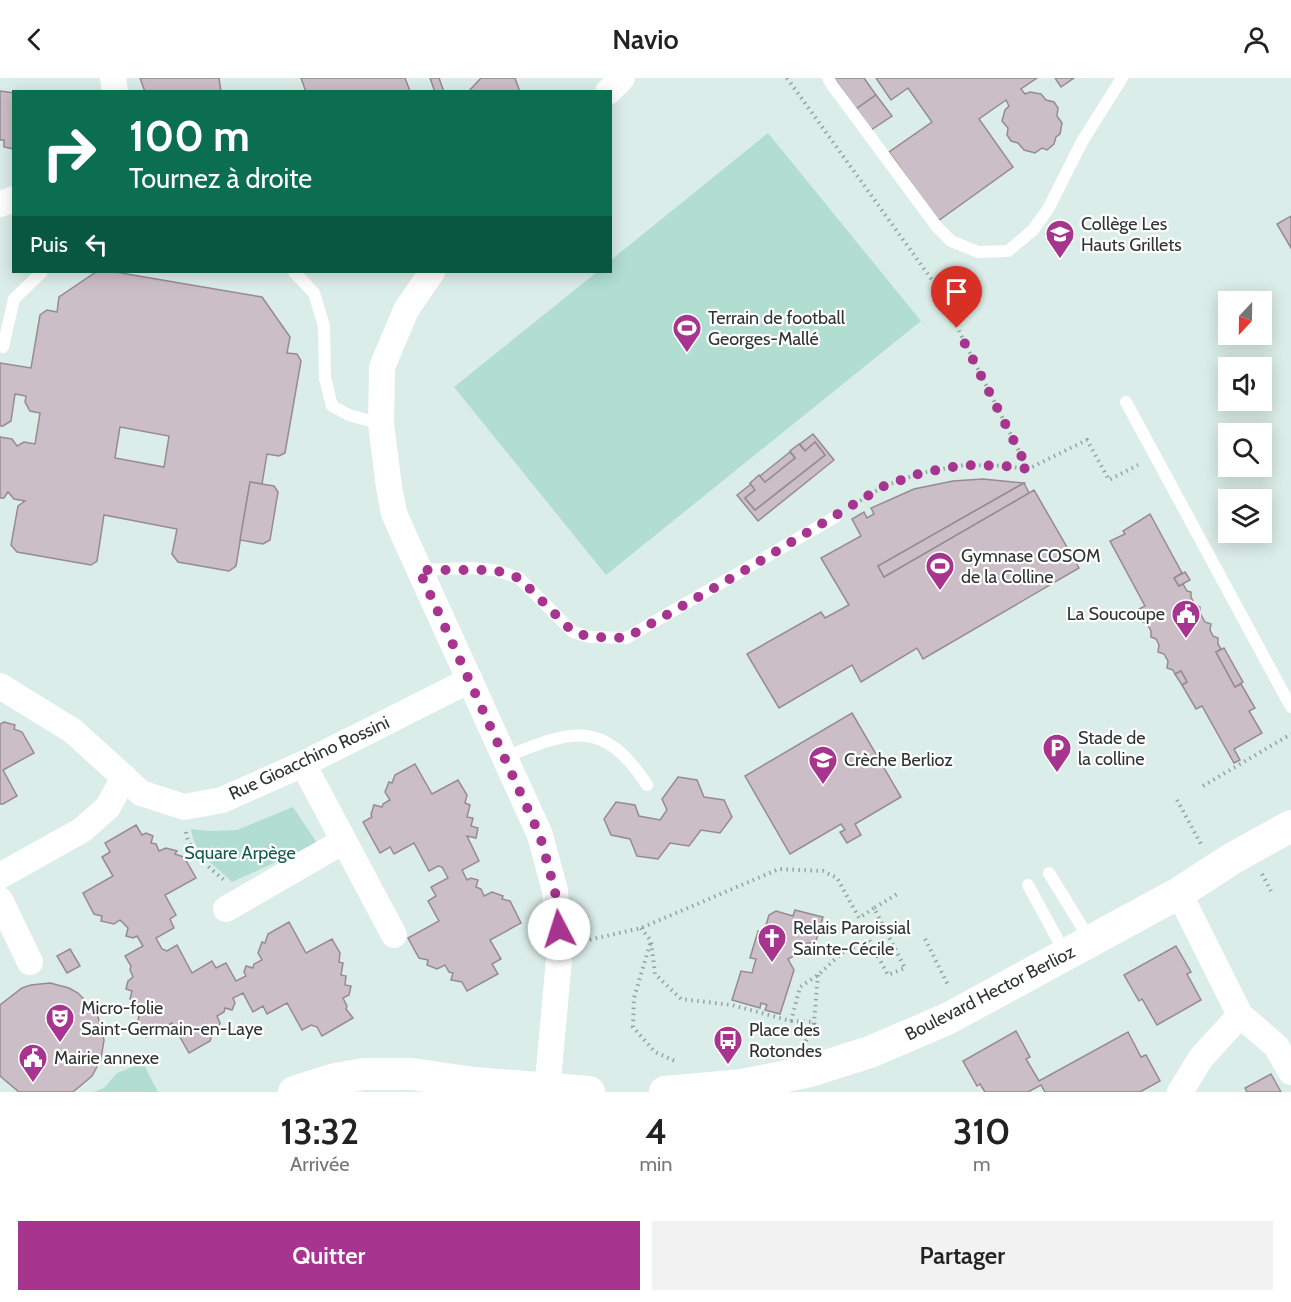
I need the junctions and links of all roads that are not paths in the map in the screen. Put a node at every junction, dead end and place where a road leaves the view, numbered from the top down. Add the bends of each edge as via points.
1 (622, 78) edge
2 (828, 78) edge
3 (1122, 78) edge
4 (610, 90) edge
5 (41, 273) edge
6 (295, 273) edge
7 (431, 273) edge
8 (3, 347) dead end
9 (1126, 402) dead end
10 (381, 424) junction
11 (835, 517) road end
12 (419, 570) junction
13 (470, 680) junction
14 (0, 686) edge
15 (1291, 707) edge
16 (505, 757) junction
17 (303, 764) junction
18 (124, 777) junction
19 (647, 785) dead end
20 (1291, 826) edge
21 (342, 842) junction
22 (1049, 873) dead end
23 (0, 876) edge
24 (1028, 885) dead end
25 (1179, 893) junction
26 (0, 900) edge
27 (226, 909) road end
28 (394, 935) dead end
29 (1078, 948) junction
30 (30, 962) dead end
31 (1240, 1014) junction
32 (1291, 1072) edge
33 (412, 1083) edge
34 (548, 1090) edge
35 (294, 1092) edge
36 (589, 1092) edge
37 (665, 1092) edge
38 (1180, 1092) edge

1 - 4 street
2 - 3 lane via 937,227 951,241 978,252 1008,251 1033,230
5 - 8 lane via 14,299
6 - 10 lane via 314,293 324,326 325,378 332,406
7 - 10 street via 406,310 382,367
9 - 15 lane
10 - 12 street via 394,513
11 - 12 lane via 626,638 590,637 573,632 519,578 495,570
12 - 13 street
13 - 16 street
13 - 17 street, Rue Gioacchino Rossini
14 - 18 street, Rue Gioacchino Rossini via 73,731
16 - 19 lane via 547,740 579,734 610,743 633,764
16 - 34 street via 540,836 555,891 560,948
17 - 18 street, Rue Gioacchino Rossini via 222,800 184,807 141,793
17 - 21 street
18 - 23 street via 108,807 82,830
20 - 25 street, Boulevard Hector Berlioz
21 - 27 street
21 - 28 street
22 - 29 lane
24 - 29 lane
25 - 29 street, Boulevard Hector Berlioz
25 - 31 street
26 - 30 street
29 - 37 street, Boulevard Hector Berlioz via 947,1019 870,1052 810,1071 743,1085
31 - 32 street via 1276,1046
31 - 38 street via 1201,1058
33 - 34 street via 474,1083
33 - 35 street via 364,1074
34 - 36 street

